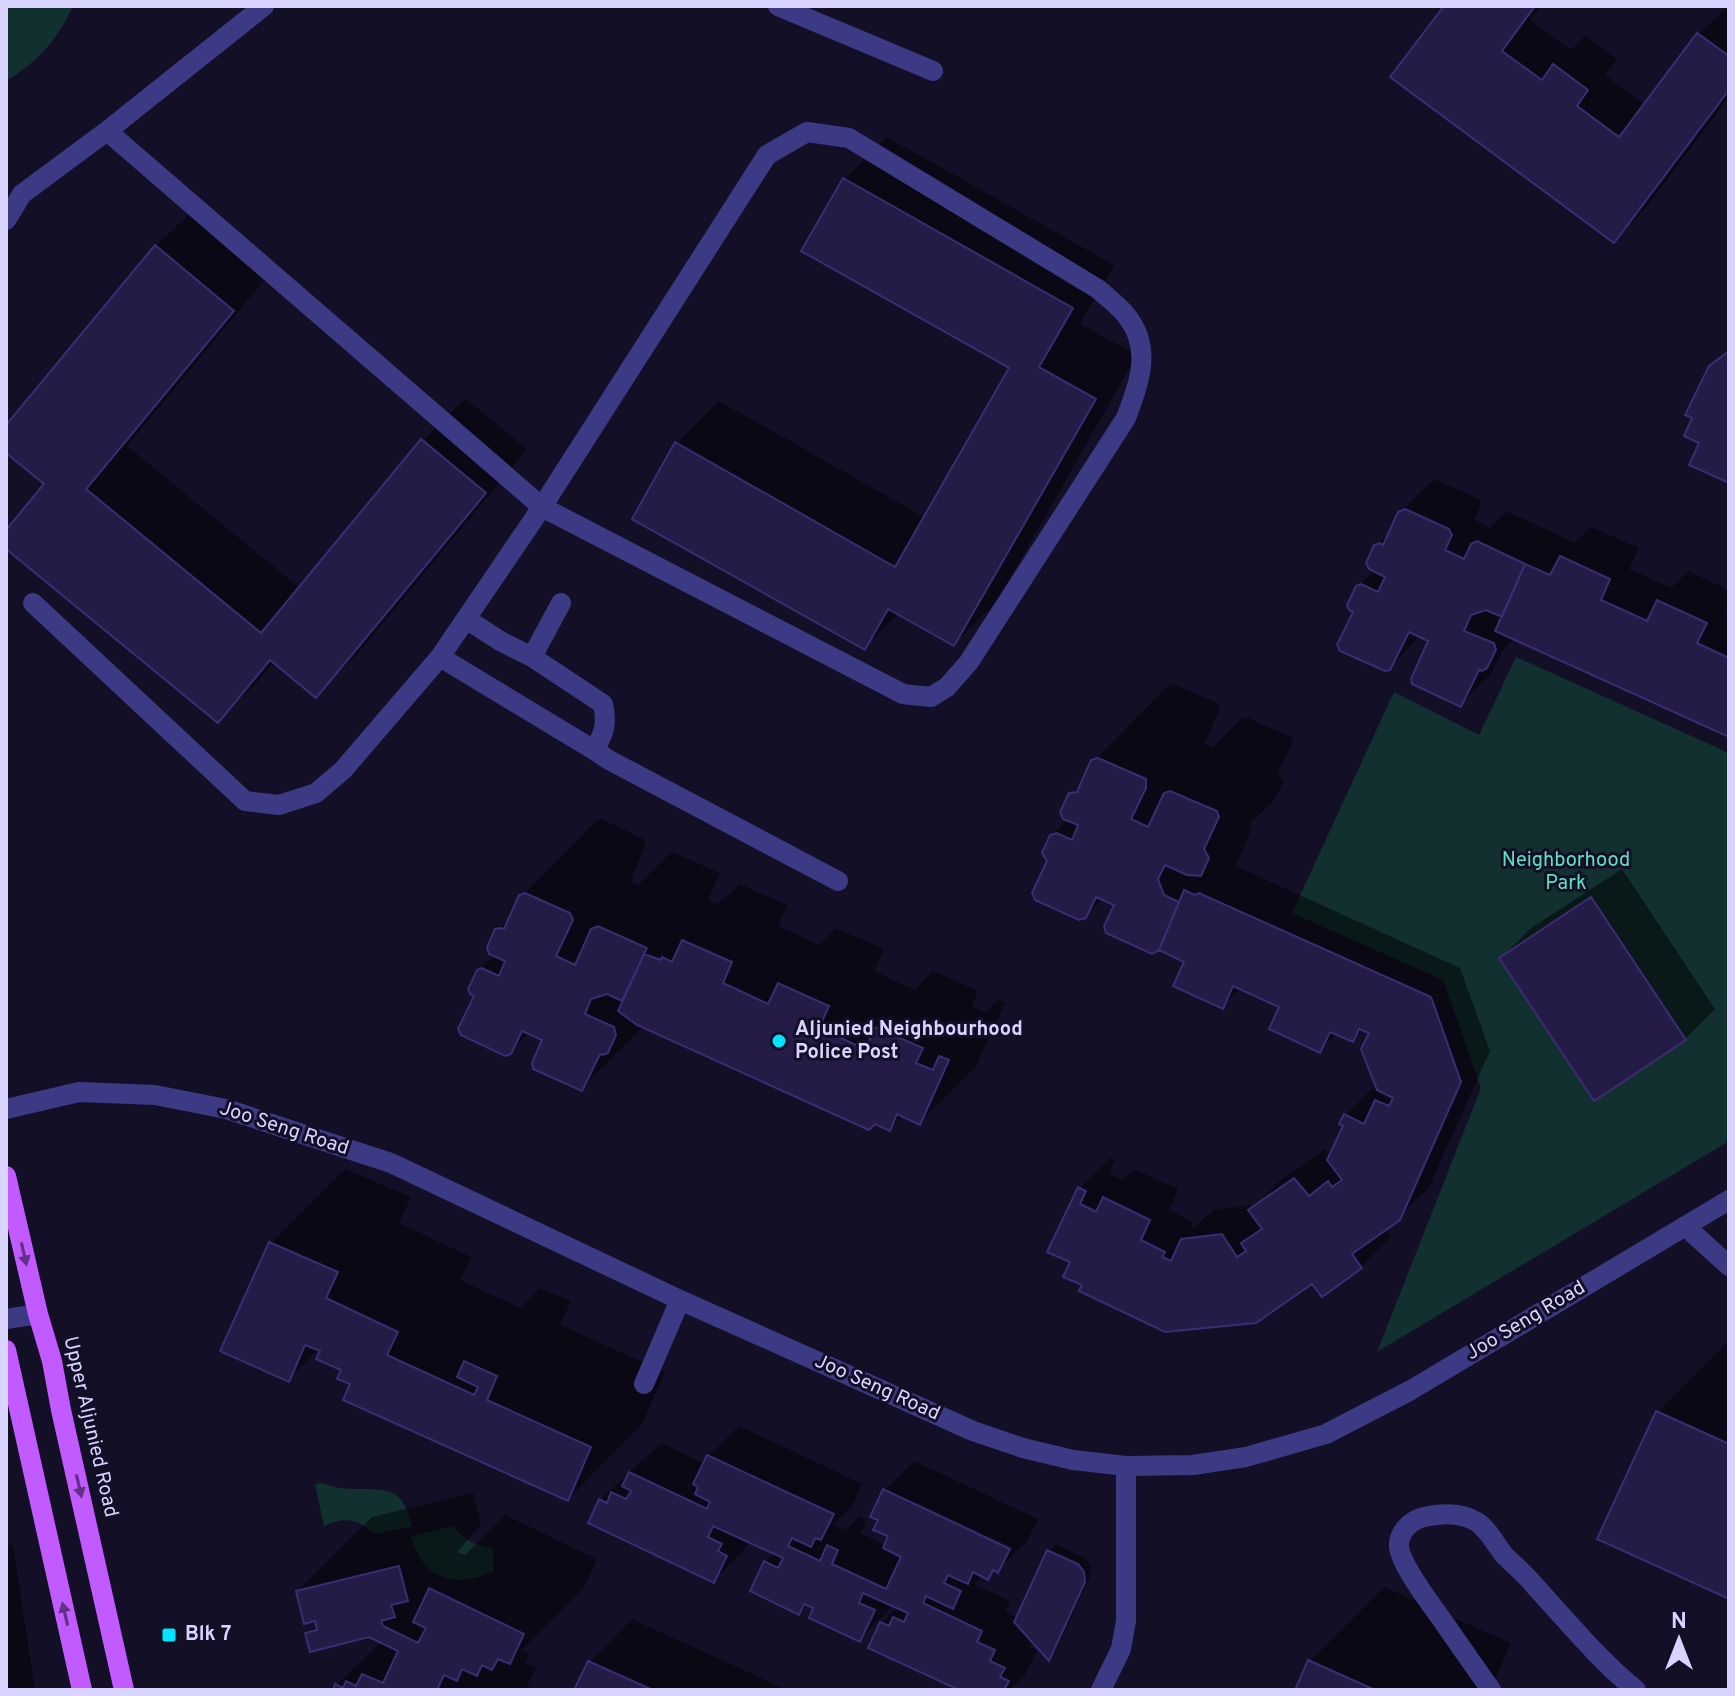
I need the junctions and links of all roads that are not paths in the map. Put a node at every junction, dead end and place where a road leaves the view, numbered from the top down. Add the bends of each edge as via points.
1 (264, 6) edge
2 (778, 6) edge
3 (933, 71) dead end
4 (107, 131) junction
5 (6, 220) edge
6 (542, 507) junction
7 (33, 603) dead end
8 (561, 603) dead end
9 (466, 619) junction
10 (440, 657) junction
11 (532, 657) junction
12 (594, 750) junction
13 (838, 881) dead end
14 (6, 1109) edge
15 (6, 1176) edge
16 (1729, 1200) edge
17 (1685, 1226) junction
18 (1729, 1266) edge
19 (680, 1300) junction
20 (38, 1314) junction
21 (6, 1319) edge
22 (6, 1350) edge
23 (644, 1384) dead end
24 (1126, 1466) junction
25 (82, 1690) edge
26 (124, 1690) edge
27 (1101, 1690) edge
28 (1491, 1690) edge
29 (1636, 1690) edge

1 - 4 street
2 - 3 street
4 - 5 street via 22,194
4 - 6 street
6 - 6 street via 903,694 931,697 969,662 1126,418 1141,379 1141,343 1127,316 1098,289 849,138 807,132 767,155
6 - 9 street
7 - 10 street via 245,801 279,805 316,793 343,770
8 - 11 street
9 - 10 street
9 - 11 street
10 - 12 street
11 - 12 street via 603,704 604,735
12 - 13 street
14 - 19 street, Joo Seng Road via 79,1092 155,1095 226,1109 391,1163
15 -> 20 main road, Upper Aljunied Road
16 - 17 street, Joo Seng Road
17 - 18 street
17 - 24 street, Joo Seng Road via 1411,1390 1326,1434 1246,1457 1193,1465
19 - 23 street
19 - 24 street, Joo Seng Road via 973,1431 1073,1460
20 - 21 street
20 -> 26 main road, Upper Aljunied Road
25 -> 22 main road
24 - 27 street via 1126,1621 1121,1649
28 - 29 street via 1403,1559 1401,1536 1420,1518 1459,1514 1479,1523 1570,1626

